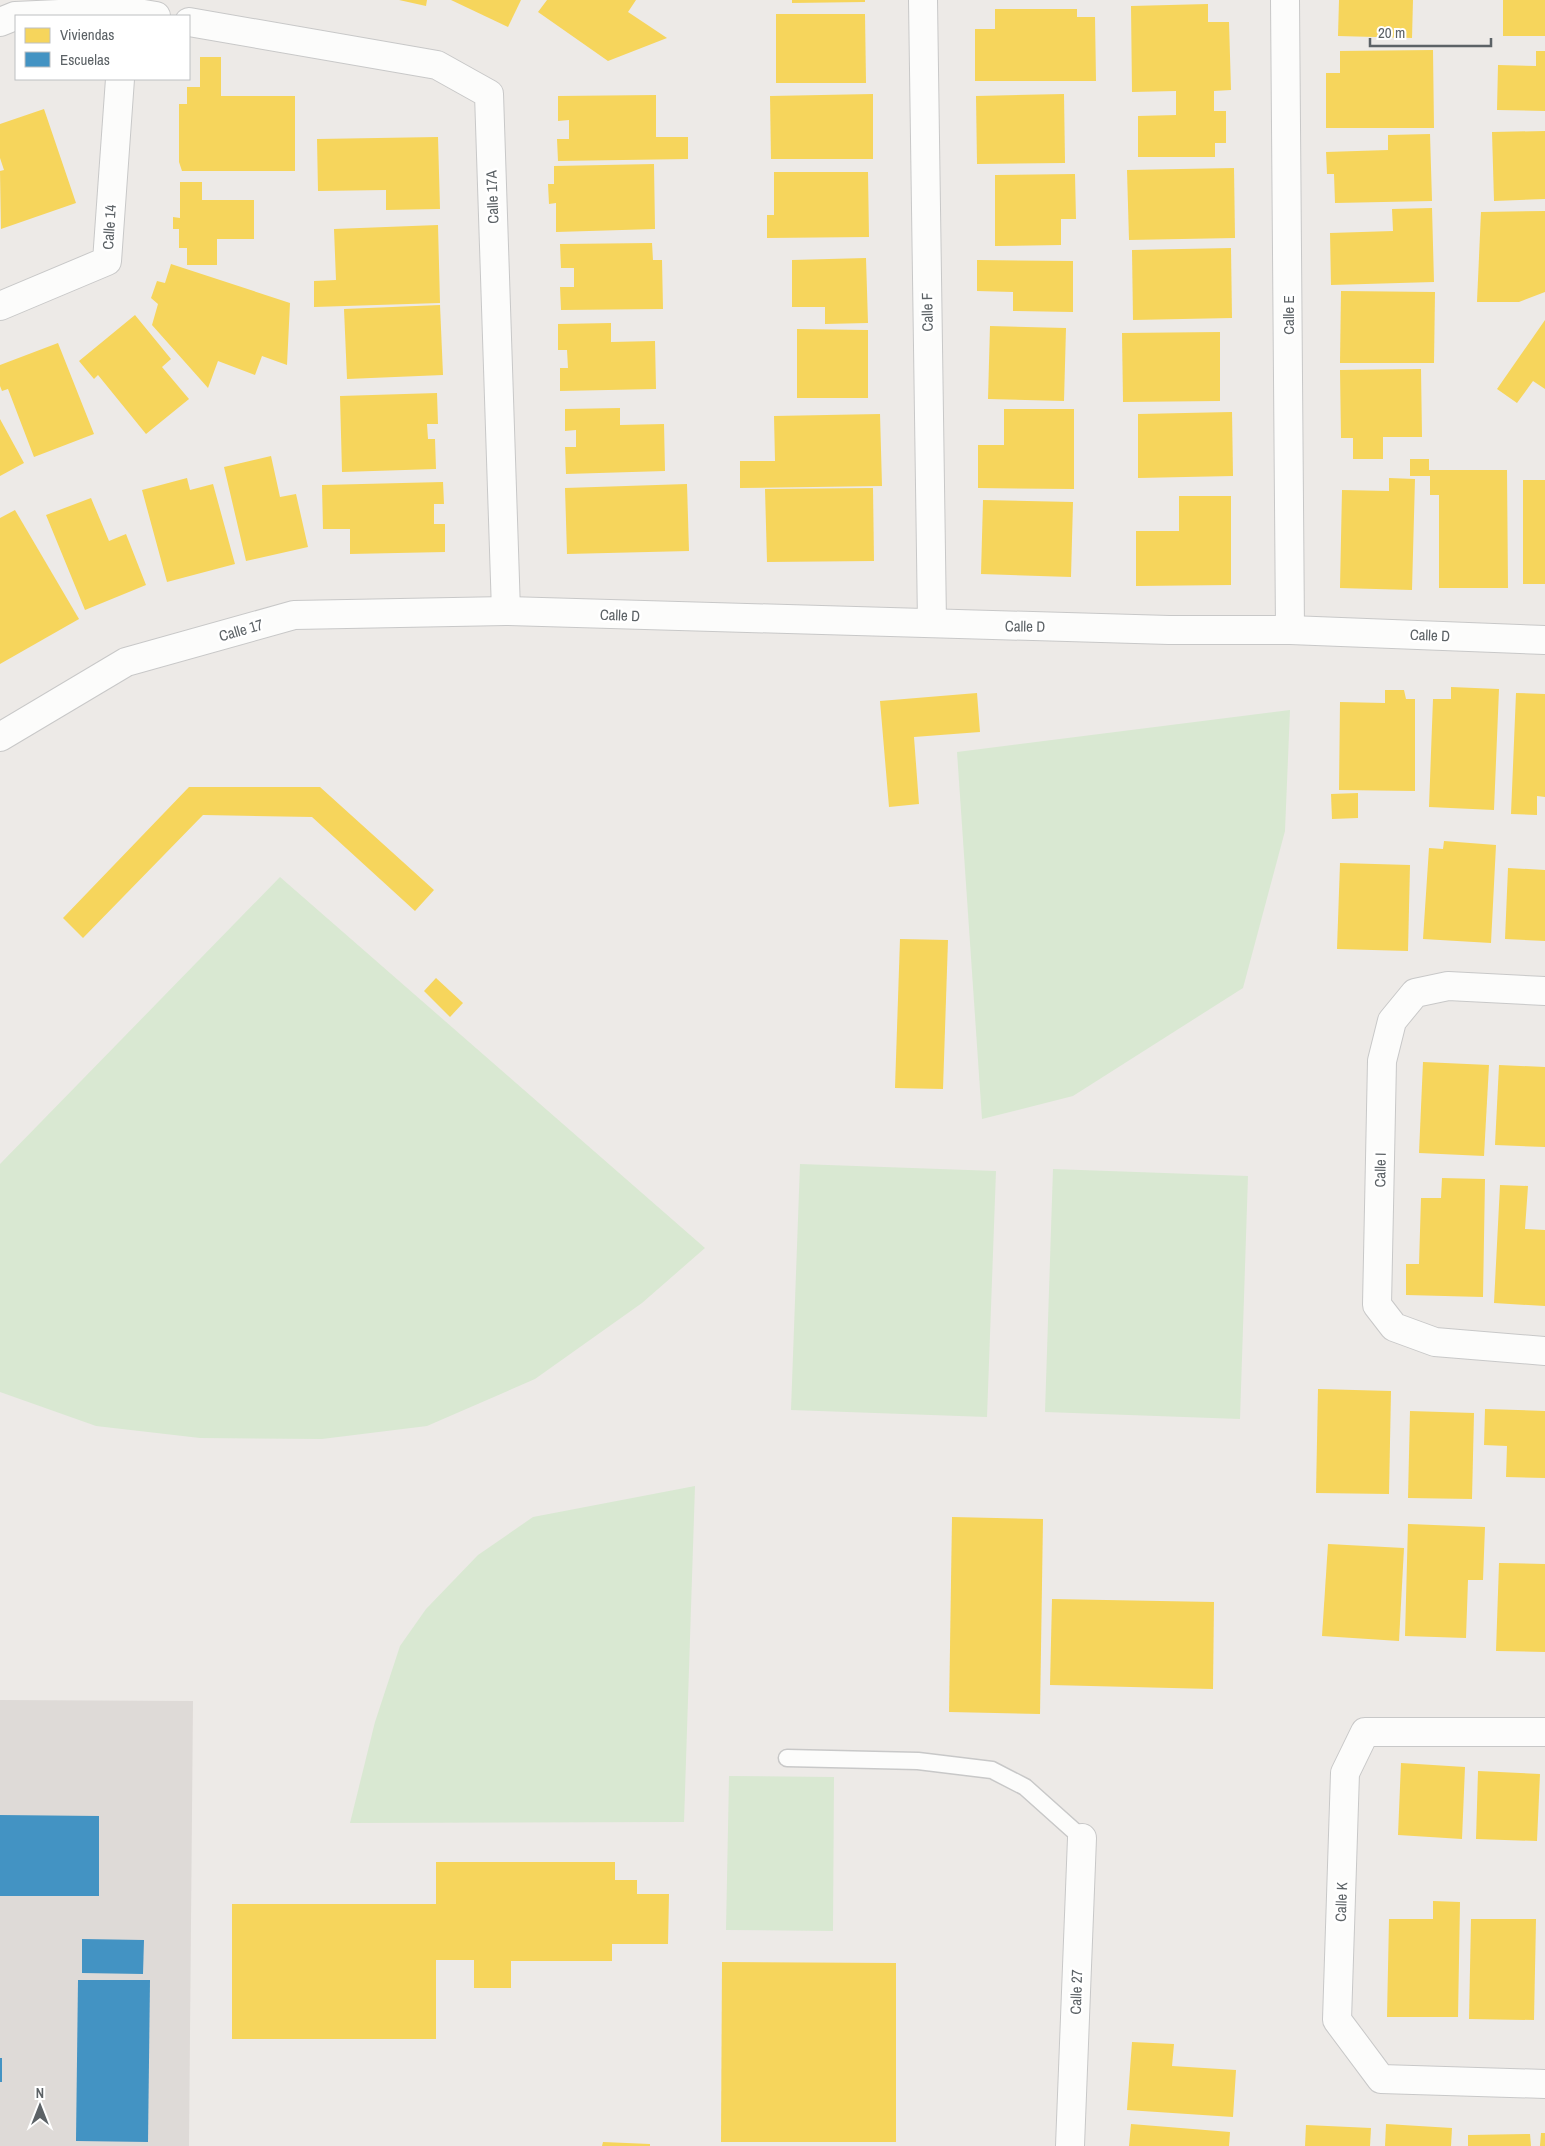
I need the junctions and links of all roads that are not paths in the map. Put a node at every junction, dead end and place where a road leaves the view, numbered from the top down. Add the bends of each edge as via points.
1 (923, 0) edge
2 (1285, 0) edge
3 (125, 14) edge
4 (70, 15) edge
5 (140, 15) edge
6 (15, 16) edge
7 (0, 22) edge
8 (190, 22) edge
9 (120, 80) edge
10 (0, 306) edge
11 (506, 611) junction
12 (932, 624) junction
13 (1290, 630) junction
14 (1545, 640) edge
15 (0, 737) edge
16 (1545, 991) edge
17 (1545, 1351) edge
18 (1545, 1732) edge
19 (787, 1758) dead end
20 (1082, 1838) joint
21 (1545, 2084) edge
22 (1070, 2146) edge

1 - 12 street, Calle F
2 - 13 street, Calle E
3 - 4 street
3 - 5 street
6 - 7 street
8 - 11 street, Calle 17A via 437,65 489,94
9 - 10 street, Calle 14 via 106,261
11 - 12 street, Calle D
11 - 15 street, Calle 17 via 294,615 126,662
12 - 13 street, Calle D
13 - 14 street, Calle D
16 - 17 street, Calle I via 1448,986 1415,993 1392,1021 1382,1060 1377,1305 1394,1328 1435,1342
18 - 21 street, Calle K via 1365,1732 1345,1773 1336,2020 1382,2078
19 - 20 lane via 918,1761 992,1770 1025,1787
20 - 22 street, Calle 27

